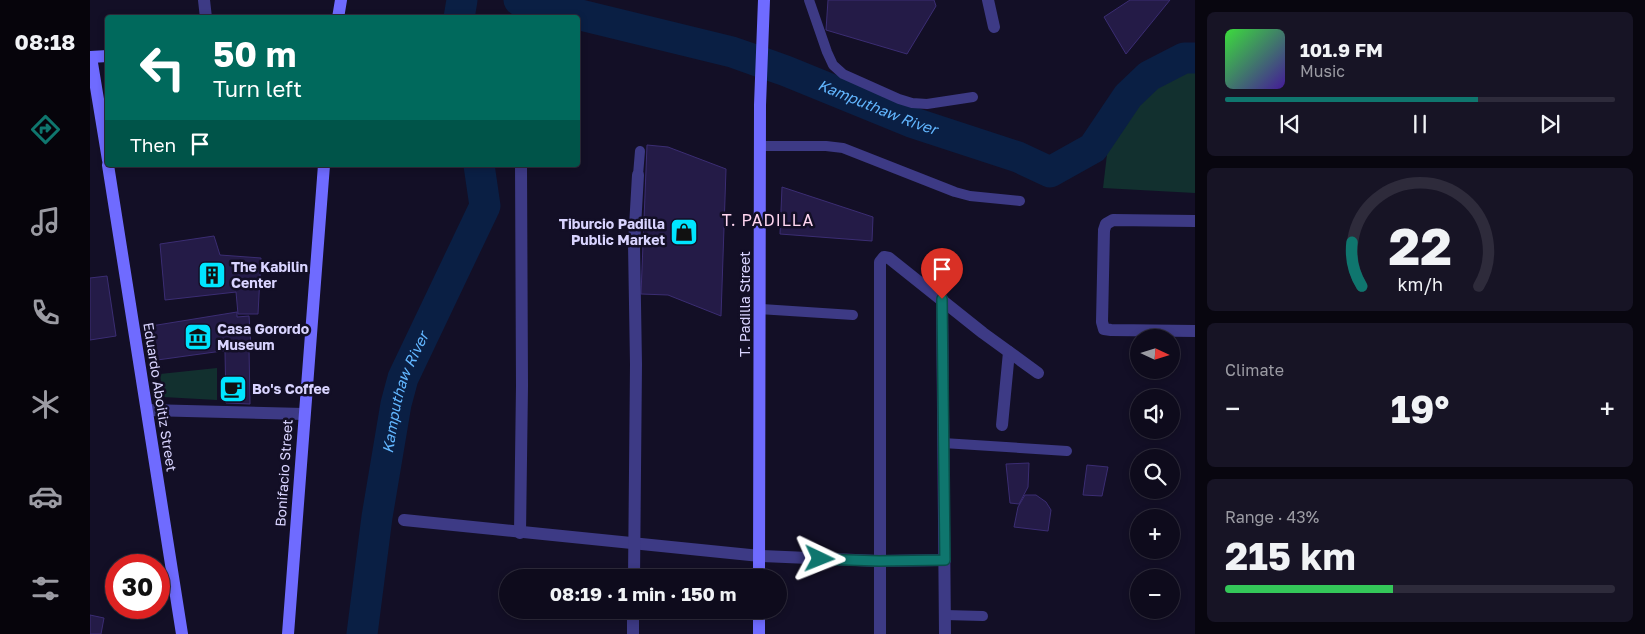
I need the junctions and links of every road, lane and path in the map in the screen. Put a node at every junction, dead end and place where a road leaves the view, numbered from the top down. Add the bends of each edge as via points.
1 (204, 0) edge
2 (341, 0) edge
3 (764, 0) edge
4 (809, 0) edge
5 (988, 0) edge
6 (206, 15) edge
7 (338, 15) edge
8 (994, 27) dead end
9 (105, 56) edge
10 (91, 57) edge
11 (973, 97) dead end
12 (105, 142) edge
13 (761, 146) junction
14 (640, 151) dead end
15 (108, 167) edge
16 (324, 167) edge
17 (521, 167) edge
18 (638, 175) joint
19 (1020, 201) dead end
20 (1195, 221) edge
21 (942, 299) junction
22 (760, 309) junction
23 (853, 315) dead end
24 (1195, 331) edge
25 (1009, 352) junction
26 (1038, 373) dead end
27 (147, 410) junction
28 (304, 414) junction
29 (1002, 424) dead end
30 (943, 443) junction
31 (1067, 451) dead end
32 (404, 520) dead end
33 (520, 533) junction
34 (634, 543) junction
35 (760, 556) junction
36 (945, 560) junction
37 (879, 561) junction
38 (634, 569) edge
39 (759, 569) edge
40 (945, 616) junction
41 (983, 616) dead end
42 (633, 619) edge
43 (759, 619) edge
44 (182, 634) edge
45 (288, 634) edge
46 (633, 634) edge
47 (759, 634) edge
48 (880, 634) edge
49 (945, 634) edge

1 - 6 street
2 - 7 main road
3 - 13 main road, T. Padilla Street
4 - 11 lane via 827,52 833,65 843,74 912,103
5 - 8 street
9 - 10 main road
10 - 12 main road
13 - 19 lane via 844,148 955,192
13 - 22 main road, T. Padilla Street
14 - 18 lane
15 - 27 main road, Eduardo Aboitiz Street
16 - 28 main road, Bonifacio Street
17 - 33 street
18 - 34 street via 634,244
20 - 24 street via 1113,220 1106,224 1102,322 1104,329 1111,330
21 - 25 street
21 - 30 street
21 - 37 street via 889,258 884,257 880,262
22 - 23 lane
22 - 35 main road, T. Padilla Street
25 - 26 street
25 - 29 street
27 - 28 street
27 - 44 main road, Eduardo Aboitiz Street
28 - 45 main road, Bonifacio Street
30 - 31 lane
30 - 36 street
32 - 33 street
33 - 34 street
34 - 35 street
34 - 38 street
35 - 37 street
35 - 39 main road, T. Padilla Street
36 - 37 street
36 - 40 street
37 - 48 street
40 - 41 lane
40 - 49 street
42 - 46 street
43 - 47 main road

